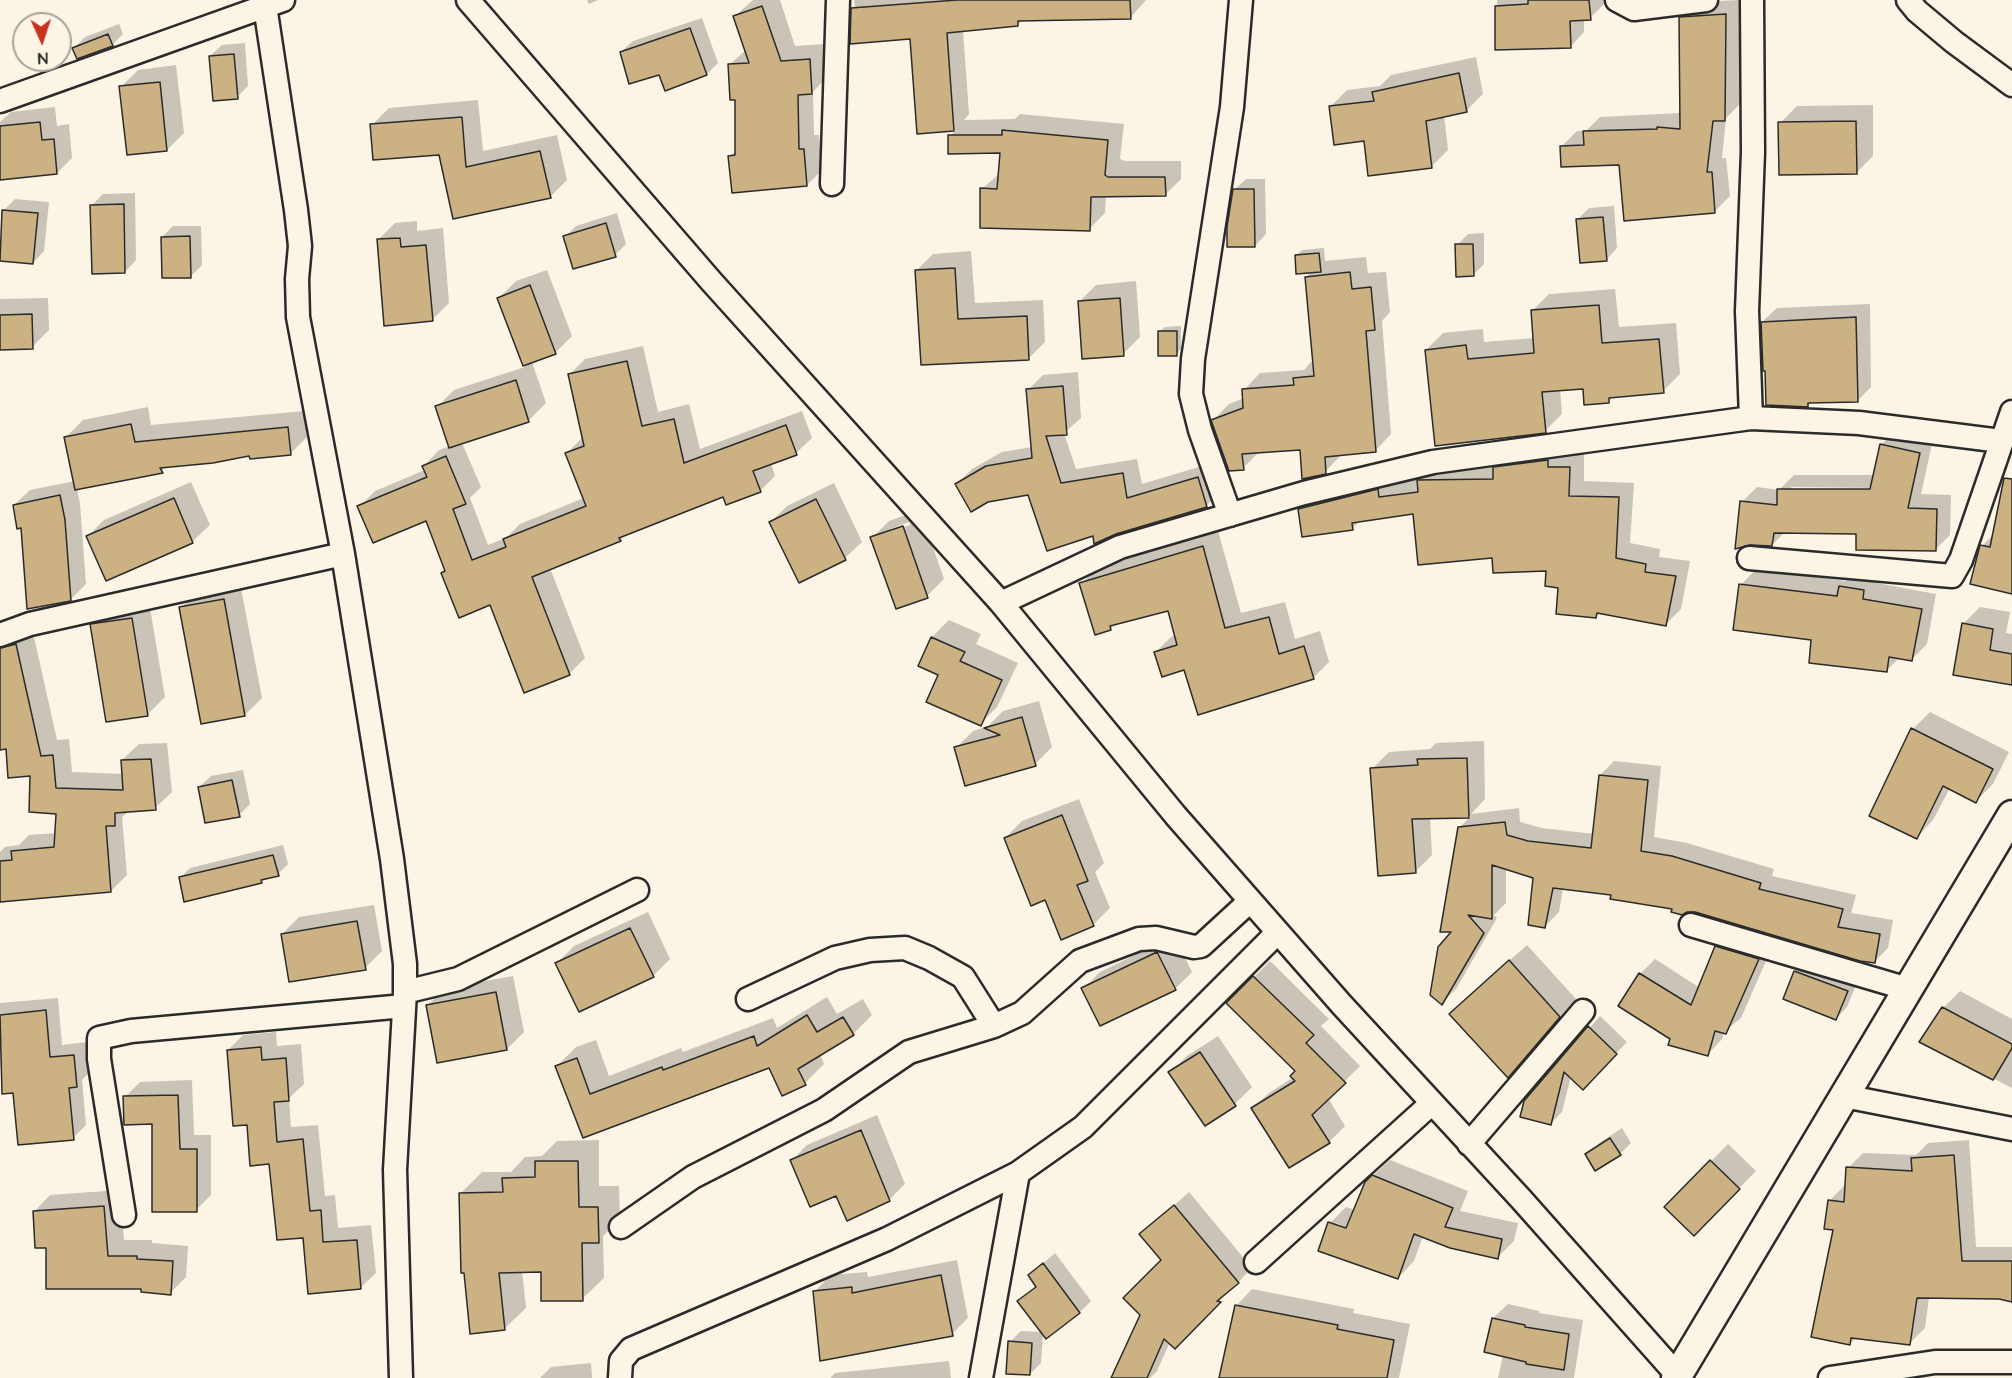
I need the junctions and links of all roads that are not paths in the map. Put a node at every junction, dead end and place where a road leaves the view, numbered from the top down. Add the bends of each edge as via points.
1 (468, 0) edge
2 (838, 0) edge
3 (1240, 0) edge
4 (1617, 0) edge
5 (1706, 0) edge
6 (1752, 0) edge
7 (1908, 0) edge
8 (261, 4) edge
9 (2012, 85) edge
10 (0, 101) edge
11 (832, 184) dead end
12 (2012, 412) edge
13 (1751, 418) junction
14 (2001, 441) junction
15 (1230, 515) junction
16 (343, 554) junction
17 (1749, 558) dead end
18 (1001, 603) junction
19 (0, 634) edge
20 (2012, 815) edge
21 (637, 890) dead end
22 (1250, 901) junction
23 (1692, 925) dead end
24 (1278, 932) junction
25 (1908, 989) junction
26 (405, 999) junction
27 (748, 999) dead end
28 (1583, 1011) dead end
29 (994, 1026) junction
30 (1844, 1096) junction
31 (1432, 1103) junction
32 (2012, 1129) edge
33 (1469, 1144) junction
34 (1018, 1173) junction
35 (124, 1215) dead end
36 (621, 1227) dead end
37 (1256, 1262) dead end
38 (2012, 1362) edge
39 (1677, 1377) edge
40 (401, 1378) edge
41 (620, 1378) edge
42 (981, 1378) edge
43 (1830, 1378) edge

1 - 18 street via 711,281
2 - 11 street
3 - 15 street via 1232,107 1191,394
4 - 5 street via 1634,9
6 - 13 street via 1754,152 1747,311
7 - 9 street via 1954,42
8 - 10 street
8 - 16 street via 297,210 297,317
12 - 14 street
13 - 14 street via 1859,423
13 - 15 street via 1433,462
14 - 17 street via 1961,560 1952,576
15 - 18 street via 1120,547
16 - 19 street
16 - 26 street via 392,859 405,964
18 - 22 street
20 - 25 street
21 - 26 street via 458,979
22 - 24 street
22 - 29 street via 1201,946 1139,939 1080,961 1022,1013
23 - 25 street
24 - 31 street
24 - 34 street via 1083,1127
25 - 30 street
26 - 35 street via 99,1038
26 - 40 street via 395,1170
27 - 29 street via 835,958 905,948 963,977
28 - 33 street
29 - 36 street via 909,1052 824,1110 693,1177
30 - 32 street
30 - 39 street
31 - 33 street
31 - 37 street
33 - 39 street
34 - 41 street via 887,1239 631,1349 621,1361
34 - 42 street
38 - 43 street via 1935,1362

